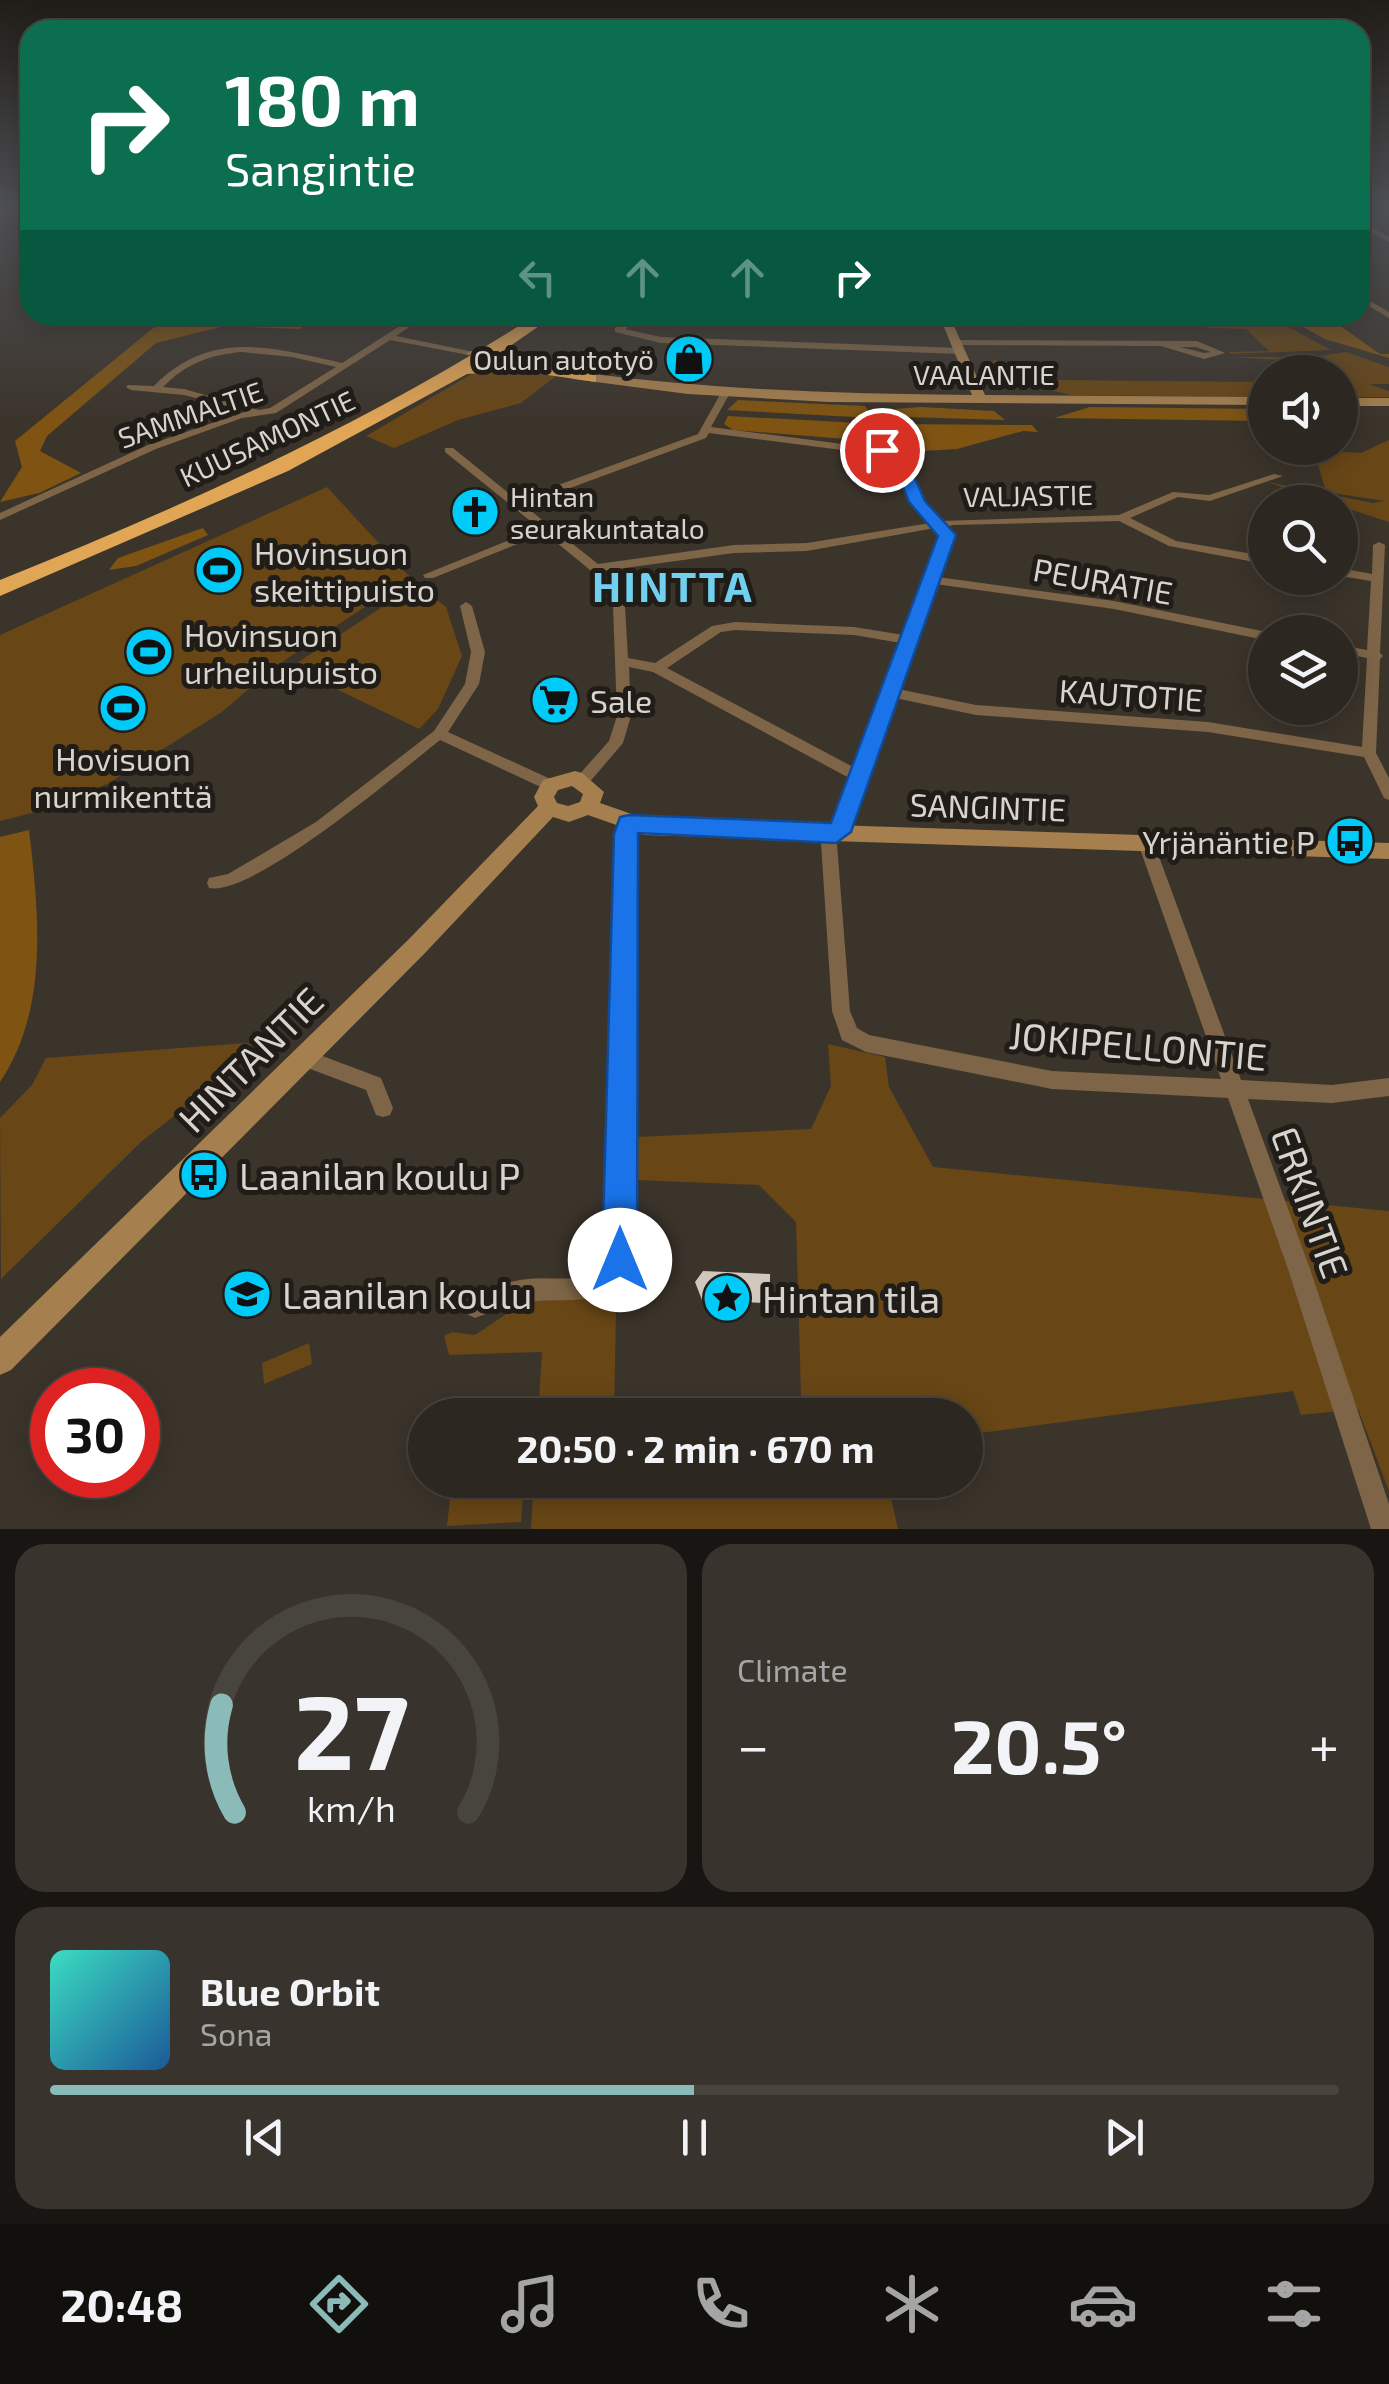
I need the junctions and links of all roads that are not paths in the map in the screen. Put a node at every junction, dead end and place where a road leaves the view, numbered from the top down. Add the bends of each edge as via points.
1 (405, 325) edge
2 (516, 325) edge
3 (527, 325) edge
4 (625, 325) edge
5 (949, 325) edge
6 (387, 336) junction
7 (1162, 344) junction
8 (959, 347) junction
9 (475, 353) junction
10 (339, 365) junction
11 (451, 377) junction
12 (590, 378) junction
13 (131, 387) dead end
14 (157, 388) junction
15 (704, 391) junction
16 (725, 392) junction
17 (980, 400) junction
18 (1248, 401) edge
19 (1358, 402) edge
20 (1389, 402) edge
21 (258, 411) junction
22 (708, 430) junction
23 (450, 450) dead end
24 (1278, 476) dead end
25 (518, 503) junction
26 (0, 518) edge
27 (1121, 518) junction
28 (937, 525) junction
29 (549, 528) junction
30 (1379, 546) dead end
31 (1248, 557) edge
32 (595, 568) junction
33 (429, 575) dead end
34 (1358, 575) edge
35 (0, 577) edge
36 (1376, 578) junction
37 (932, 580) junction
38 (0, 590) edge
39 (466, 606) dead end
40 (1248, 633) edge
41 (908, 640) junction
42 (1358, 652) edge
43 (1376, 656) junction
44 (624, 662) junction
45 (658, 668) junction
46 (890, 692) junction
47 (439, 734) junction
48 (1369, 753) junction
49 (858, 776) junction
50 (583, 780) junction
51 (1389, 794) edge
52 (549, 797) junction
53 (588, 807) junction
54 (629, 824) junction
55 (836, 834) junction
56 (1146, 843) junction
57 (1389, 850) edge
58 (215, 883) dead end
59 (304, 1058) junction
60 (1389, 1087) edge
61 (1234, 1091) junction
62 (382, 1108) dead end
63 (475, 1306) dead end
64 (0, 1359) edge
65 (1384, 1529) edge

1 - 6 street, SAMMALTIE
2 - 9 highway, KUUSAMONTIE
3 - 9 highway, KUUSAMONTIE
4 - 8 street via 618,330 675,340
5 - 8 street
6 - 9 street
6 - 10 street, SAMMALTIE
7 - 7 street via 1212,346 1221,353 1204,356
7 - 8 street
8 - 17 street
9 - 11 highway, KUUSAMONTIE
9 - 12 street, VAALANTIE
9 - 15 street, VAALANTIE
9 - 35 highway, KUUSAMONTIE via 316,439
10 - 14 street via 247,347 202,355
10 - 21 street, SAMMALTIE via 273,411
11 - 12 highway via 508,366
11 - 38 highway, KUUSAMONTIE via 276,470
12 - 15 street, VAALANTIE
13 - 14 street
14 - 21 street
15 - 16 street, VAALANTIE
16 - 17 street, VAALANTIE
16 - 22 street
17 - 18 street, VAALANTIE
19 - 20 street
21 - 26 street, SAMMALTIE via 152,447
22 - 25 street via 682,446
22 - 28 street via 892,453
23 - 25 street
24 - 27 street, VALJASTIE via 1210,498 1177,494
25 - 29 street
27 - 28 street, VALJASTIE
27 - 31 street via 1173,544
28 - 32 street, VALJASTIE via 807,548 734,549
28 - 37 street via 947,535
29 - 32 street
29 - 33 street
30 - 36 street
32 - 44 street via 619,606
34 - 36 street
36 - 43 street
37 - 40 street, PEURATIE via 1114,605
37 - 41 street
39 - 47 street via 478,652 472,684
41 - 45 street via 735,626 717,630
41 - 46 street
42 - 43 street
43 - 48 street
44 - 45 street
44 - 50 street via 624,716 616,744
45 - 49 street
46 - 48 street, KAUTOTIE via 976,710 1208,727
46 - 49 street
47 - 52 street
47 - 58 street via 322,826 232,880
48 - 51 street
49 - 55 street
50 - 52 street via 566,778
50 - 53 street via 594,792
52 - 53 street via 568,814
52 - 59 street, HINTANTIE
53 - 54 street, SANGINTIE
54 - 55 street, SANGINTIE
54 - 63 street via 620,1260 598,1286 526,1290
55 - 56 street, SANGINTIE
55 - 61 street, JOKIPELLONTIE via 830,844 841,1011 849,1034 866,1043 1052,1080
56 - 57 street, SANGINTIE
56 - 61 street, ERKINTIE
59 - 62 street via 374,1084
59 - 64 street, HINTANTIE
60 - 61 street, JOKIPELLONTIE via 1332,1094
61 - 65 street, ERKINTIE

